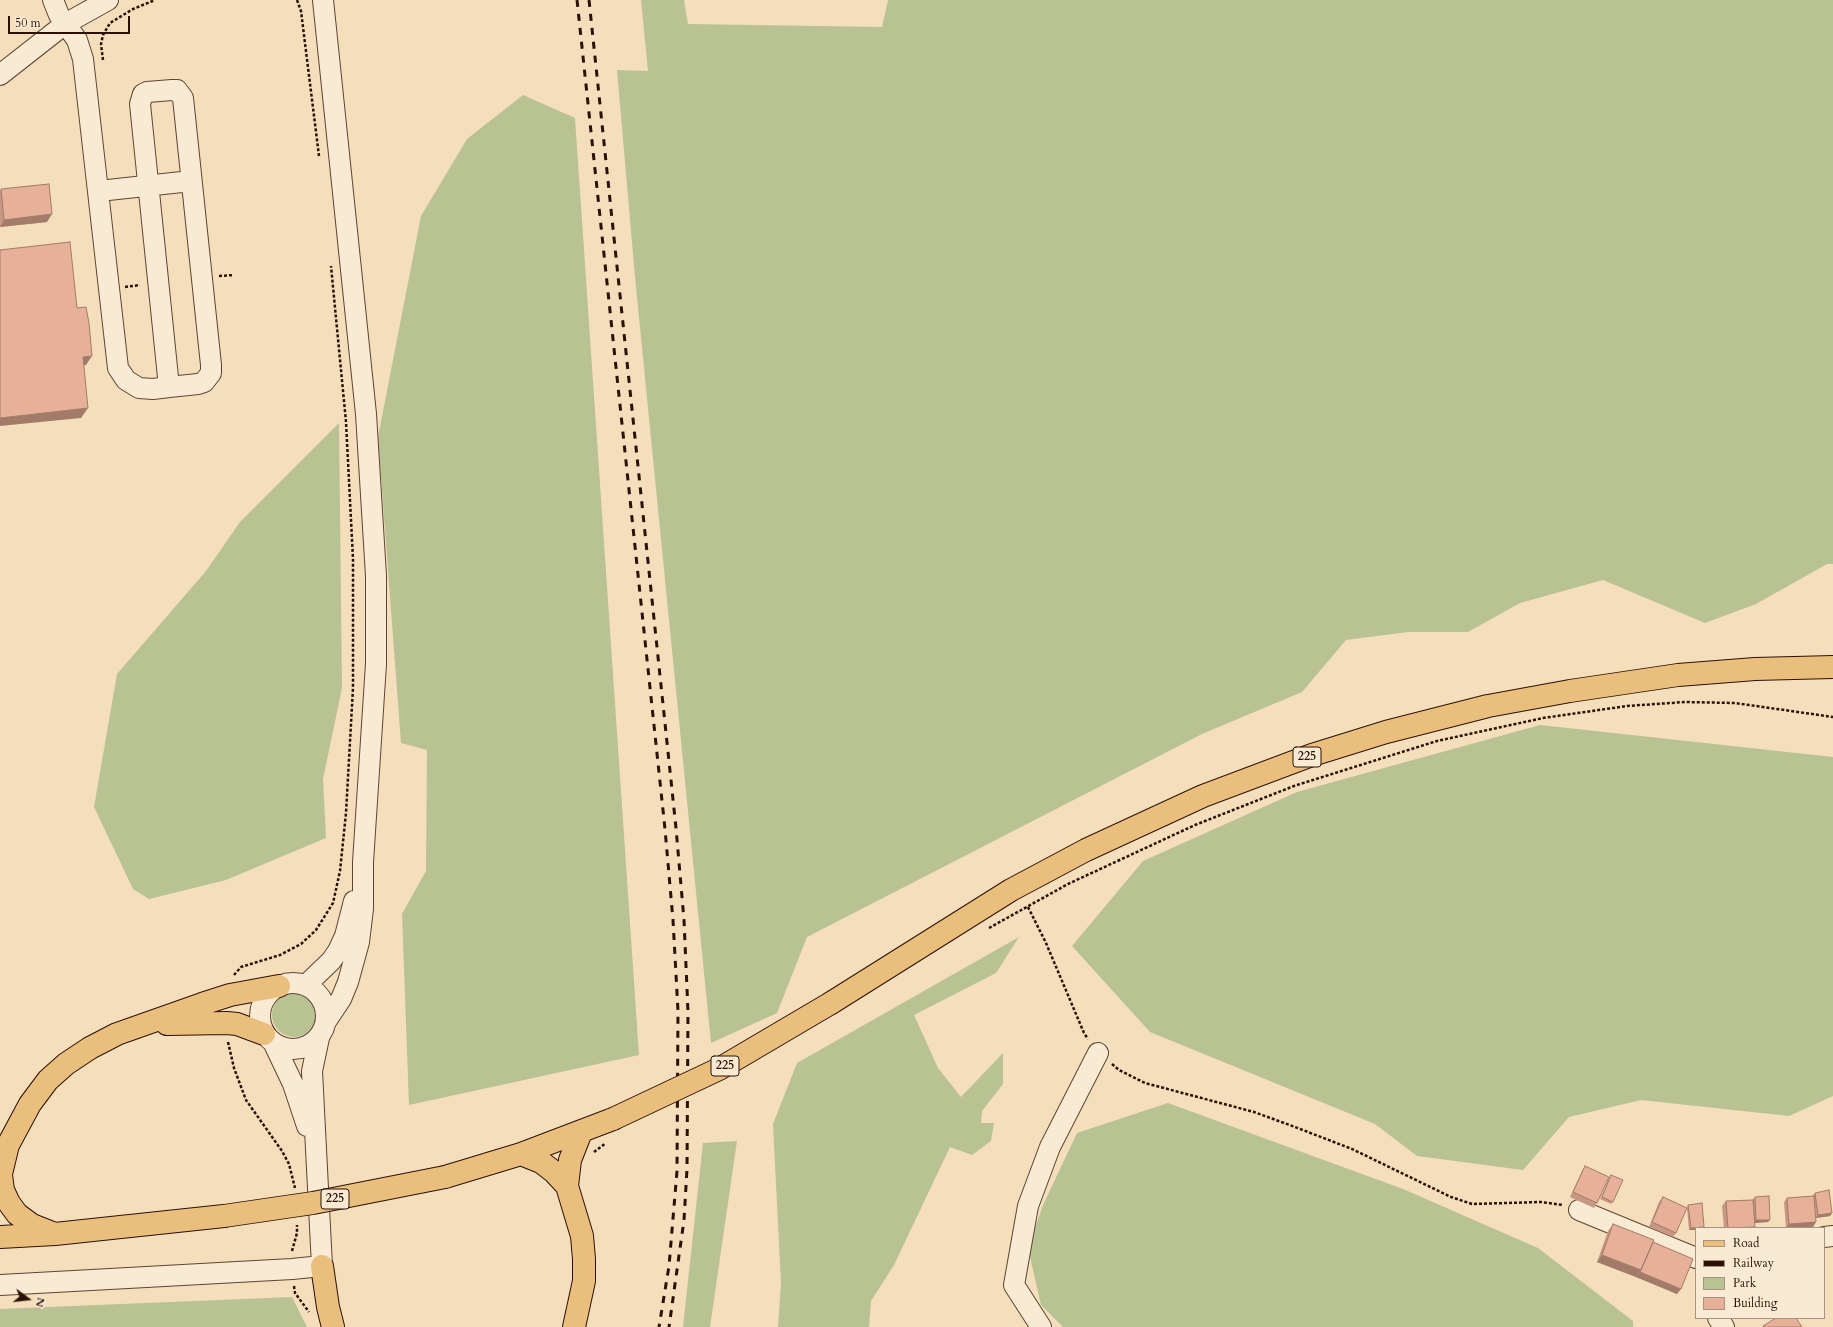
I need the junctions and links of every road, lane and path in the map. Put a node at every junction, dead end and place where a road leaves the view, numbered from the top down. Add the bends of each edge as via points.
1 (53, 0) edge
2 (108, 0) edge
3 (155, 0) edge
4 (297, 0) edge
5 (323, 0) edge
6 (65, 24) junction
7 (104, 67) dead end
8 (0, 75) edge
9 (320, 160) dead end
10 (191, 181) junction
11 (148, 186) junction
12 (99, 191) junction
13 (330, 263) dead end
14 (123, 280) dead end
15 (124, 287) dead end
16 (169, 387) junction
17 (1833, 667) edge
18 (1833, 717) edge
19 (363, 862) junction
20 (1028, 907) junction
21 (988, 929) dead end
22 (306, 985) junction
23 (279, 986) junction
24 (230, 995) junction
25 (227, 1023) junction
26 (143, 1024) junction
27 (323, 1029) junction
28 (269, 1039) junction
29 (1098, 1053) junction
30 (581, 1132) junction
31 (521, 1154) junction
32 (315, 1162) junction
33 (1, 1177) edge
34 (568, 1186) junction
35 (295, 1189) dead end
36 (1579, 1210) joint
37 (297, 1218) dead end
38 (55, 1234) junction
39 (0, 1238) edge
40 (1695, 1258) edge
41 (322, 1266) junction
42 (292, 1269) junction
43 (0, 1285) edge
44 (310, 1314) dead end
45 (333, 1327) edge
46 (574, 1327) edge
47 (1041, 1327) edge

1 - 6 street
2 - 6 street
3 - 7 path via 110,23 101,44
4 - 9 path via 301,11
5 - 19 street via 366,414 376,576 376,664
6 - 8 street
6 - 12 street via 77,40 83,59
10 - 11 street
10 - 11 street via 182,98 177,90 147,92 143,94 140,104
10 - 16 street via 211,373 204,382
11 - 12 street
11 - 16 street
12 - 16 street via 118,368 126,380 139,388 153,390
13 - 24 path via 346,422 354,559 353,688 340,872 333,903 316,930 301,944 280,955 241,968 234,975
14 - 15 path
17 - 30 main road, 225, bridge via 1755,669 1678,675 1570,691 1473,710 1386,732 1312,755 1203,796 1086,850 1011,890 831,1003 719,1069
18 - 20 path via 1735,704 1685,702 1627,706 1543,718 1437,741 1294,786 1195,825 1068,884
19 - 22 street via 345,936 331,961
19 - 27 street via 363,909 359,942 341,999
20 - 21 path
20 - 29 path via 1084,1033
22 - 23 street via 293,983
22 - 27 street via 322,999 326,1009
23 - 24 main road
23 - 28 street via 263,1001 260,1012 260,1024
24 - 26 main road
25 - 26 main road
25 - 28 main road via 237,1024
25 - 35 path via 229,1050 246,1100 282,1151 289,1164
26 - 33 main road via 90,1048 48,1080 16,1128 8,1145
27 - 28 street via 310,1046 298,1050 286,1049
27 - 32 street via 313,1058 312,1071
28 - 32 street via 293,1084 305,1118
29 - 36 path via 1118,1070 1146,1083 1254,1112 1352,1149 1451,1197 1472,1204 1541,1202
29 - 47 street via 1050,1147 1028,1206 1014,1285
30 - 31 main road, 225
30 - 34 main road via 570,1160
31 - 34 main road via 541,1162
31 - 38 main road, 225, bridge via 445,1177 313,1203 224,1216
32 - 41 street
33 - 38 main road via 3,1190 18,1214 32,1225
34 - 46 main road via 582,1236 584,1259 584,1281
36 - 40 street
37 - 42 path
38 - 39 main road, 225
41 - 42 street
41 - 45 main road
42 - 43 street
42 - 44 path via 295,1293

